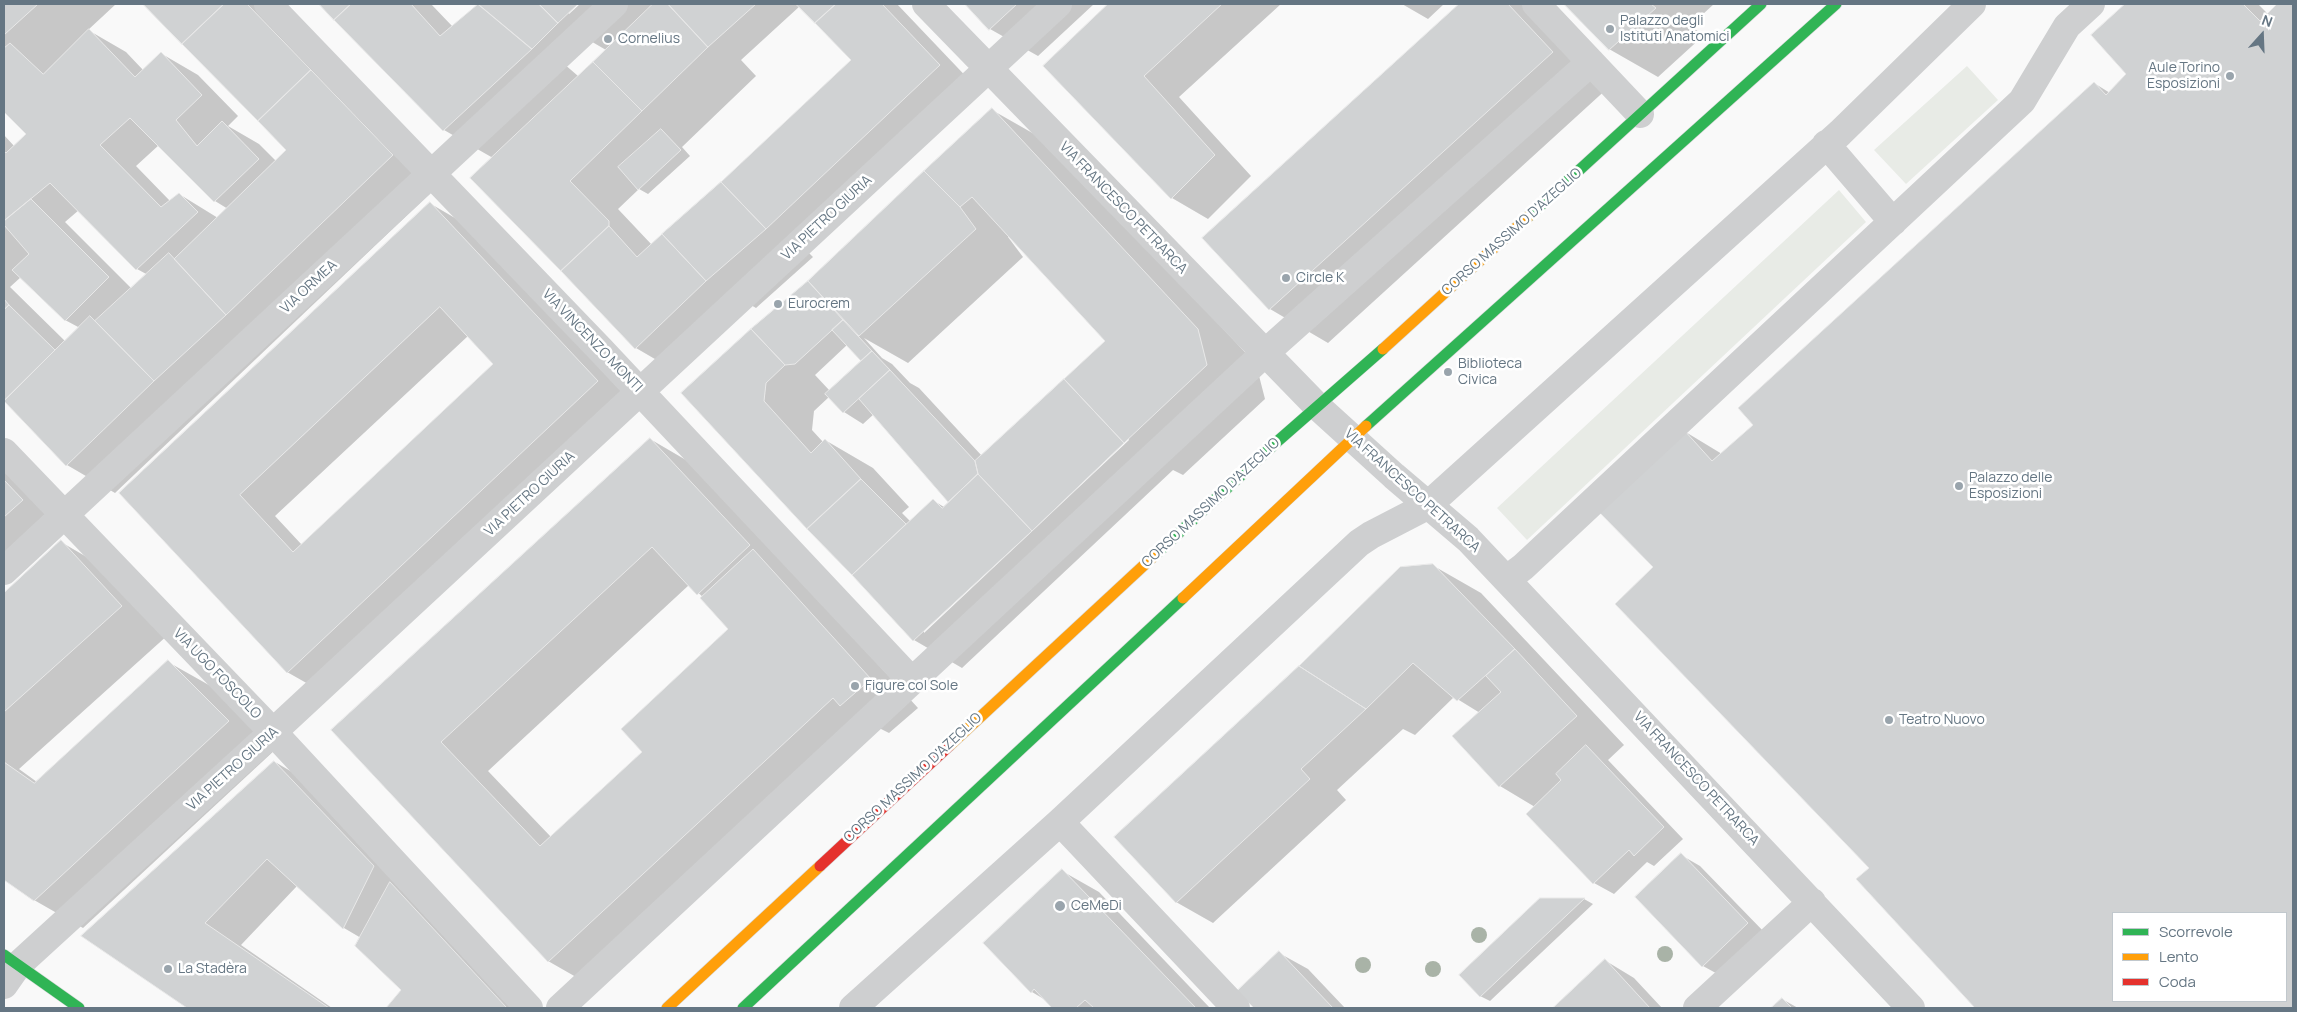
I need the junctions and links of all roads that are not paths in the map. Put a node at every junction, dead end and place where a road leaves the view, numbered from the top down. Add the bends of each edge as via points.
1 (268, 4) edge
2 (614, 4) edge
3 (926, 4) edge
4 (1058, 4) edge
5 (1536, 4) edge
6 (1761, 4) edge
7 (1836, 4) edge
8 (1972, 4) edge
9 (2090, 4) edge
10 (1591, 62) junction
11 (988, 69) junction
12 (1640, 114) junction
13 (1826, 144) junction
14 (431, 172) junction
15 (1893, 222) junction
16 (1264, 353) junction
17 (640, 392) junction
18 (1318, 407) junction
19 (1353, 440) junction
20 (4, 452) edge
21 (1427, 506) junction
22 (65, 515) junction
23 (4, 571) edge
24 (1507, 579) junction
25 (912, 681) junction
26 (273, 732) junction
27 (1060, 822) junction
28 (1812, 902) junction
29 (8, 968) edge
30 (79, 1008) edge
31 (529, 1008) edge
32 (560, 1008) edge
33 (667, 1008) edge
34 (742, 1008) edge
35 (853, 1008) edge
36 (1236, 1008) edge
37 (1698, 1008) edge
38 (1911, 1008) edge

1 - 14 street, VIA VINCENZO MONTI
2 - 14 street, VIA ORMEA
3 - 11 street, VIA FRANCESCO PETRARCA
4 - 11 street, VIA PIETRO GIURIA
5 - 10 street
6 - 12 main road, CORSO MASSIMO D'AZEGLIO
7 - 19 main road via 1375,416
8 - 13 street
9 - 15 street via 2067,26 2022,101
10 - 12 street
10 - 16 street
11 - 16 street, VIA FRANCESCO PETRARCA
11 - 17 street, VIA PIETRO GIURIA
12 - 18 main road, CORSO MASSIMO D'AZEGLIO
13 - 15 street
13 - 21 street
14 - 17 street, VIA VINCENZO MONTI
14 - 22 street, VIA ORMEA
15 - 24 street via 1524,567
16 - 18 street, VIA FRANCESCO PETRARCA
16 - 25 street
17 - 25 street, VIA VINCENZO MONTI
17 - 26 street, VIA PIETRO GIURIA
18 - 19 street, VIA FRANCESCO PETRARCA
18 - 33 main road, CORSO MASSIMO D'AZEGLIO
19 - 21 street, VIA FRANCESCO PETRARCA
19 - 34 main road
20 - 22 street, VIA UGO FOSCOLO
21 - 24 street, VIA FRANCESCO PETRARCA via 1458,529
21 - 27 street via 1359,543
22 - 23 street, VIA ORMEA
22 - 26 street, VIA UGO FOSCOLO
24 - 28 street, VIA FRANCESCO PETRARCA
25 - 32 street
26 - 29 street, VIA PIETRO GIURIA
26 - 31 street, VIA UGO FOSCOLO
27 - 35 street
27 - 36 street
28 - 37 street
28 - 38 street, VIA FRANCESCO PETRARCA
29 - 30 main road

